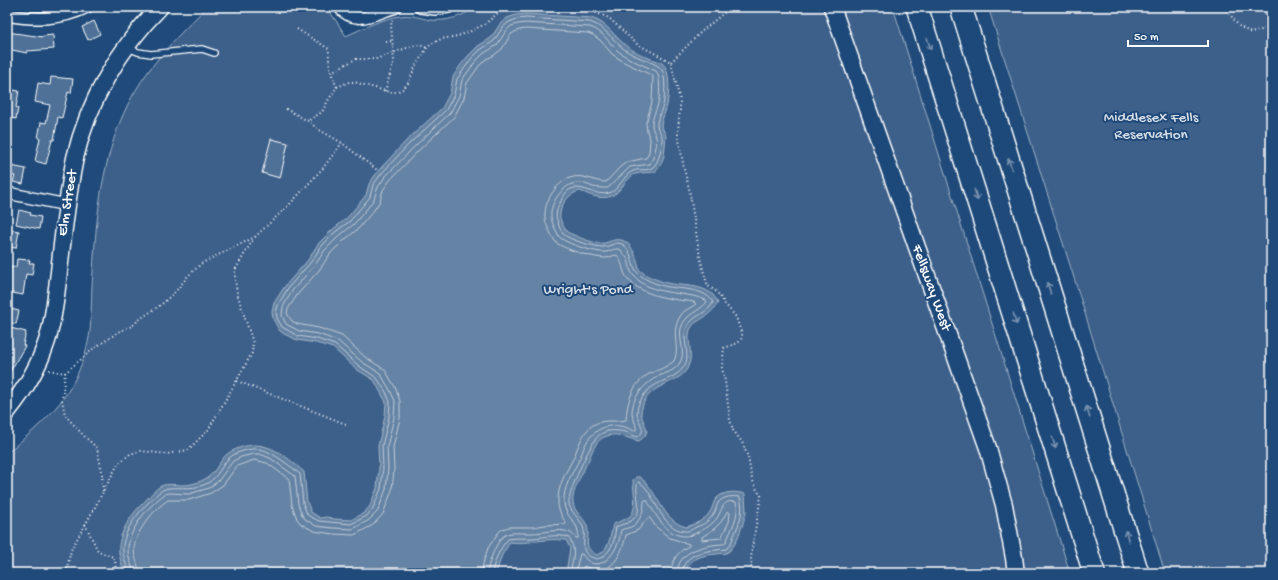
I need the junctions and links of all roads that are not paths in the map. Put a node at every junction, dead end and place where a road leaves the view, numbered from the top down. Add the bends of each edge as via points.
1 (87, 7) edge
2 (160, 7) edge
3 (338, 7) edge
4 (420, 7) edge
5 (449, 7) edge
6 (832, 7) edge
7 (917, 7) edge
8 (961, 7) edge
9 (393, 8) edge
10 (7, 15) edge
11 (126, 47) junction
12 (214, 53) dead end
13 (7, 193) edge
14 (68, 205) junction
15 (7, 412) edge
16 (1016, 573) edge
17 (1094, 573) edge
18 (1138, 573) edge

1 - 10 street via 66,16 45,18
2 - 11 main road, Elm Street
3 - 9 street via 346,15 357,18
4 - 5 street
6 - 16 main road, Fellsway West via 988,448 1004,505
7 -> 17 highway
18 -> 8 highway
11 - 12 lane via 151,54 202,49
11 - 14 main road, Elm Street via 104,83 84,126
13 - 14 street
14 - 15 main road, Elm Street via 47,342 28,382

